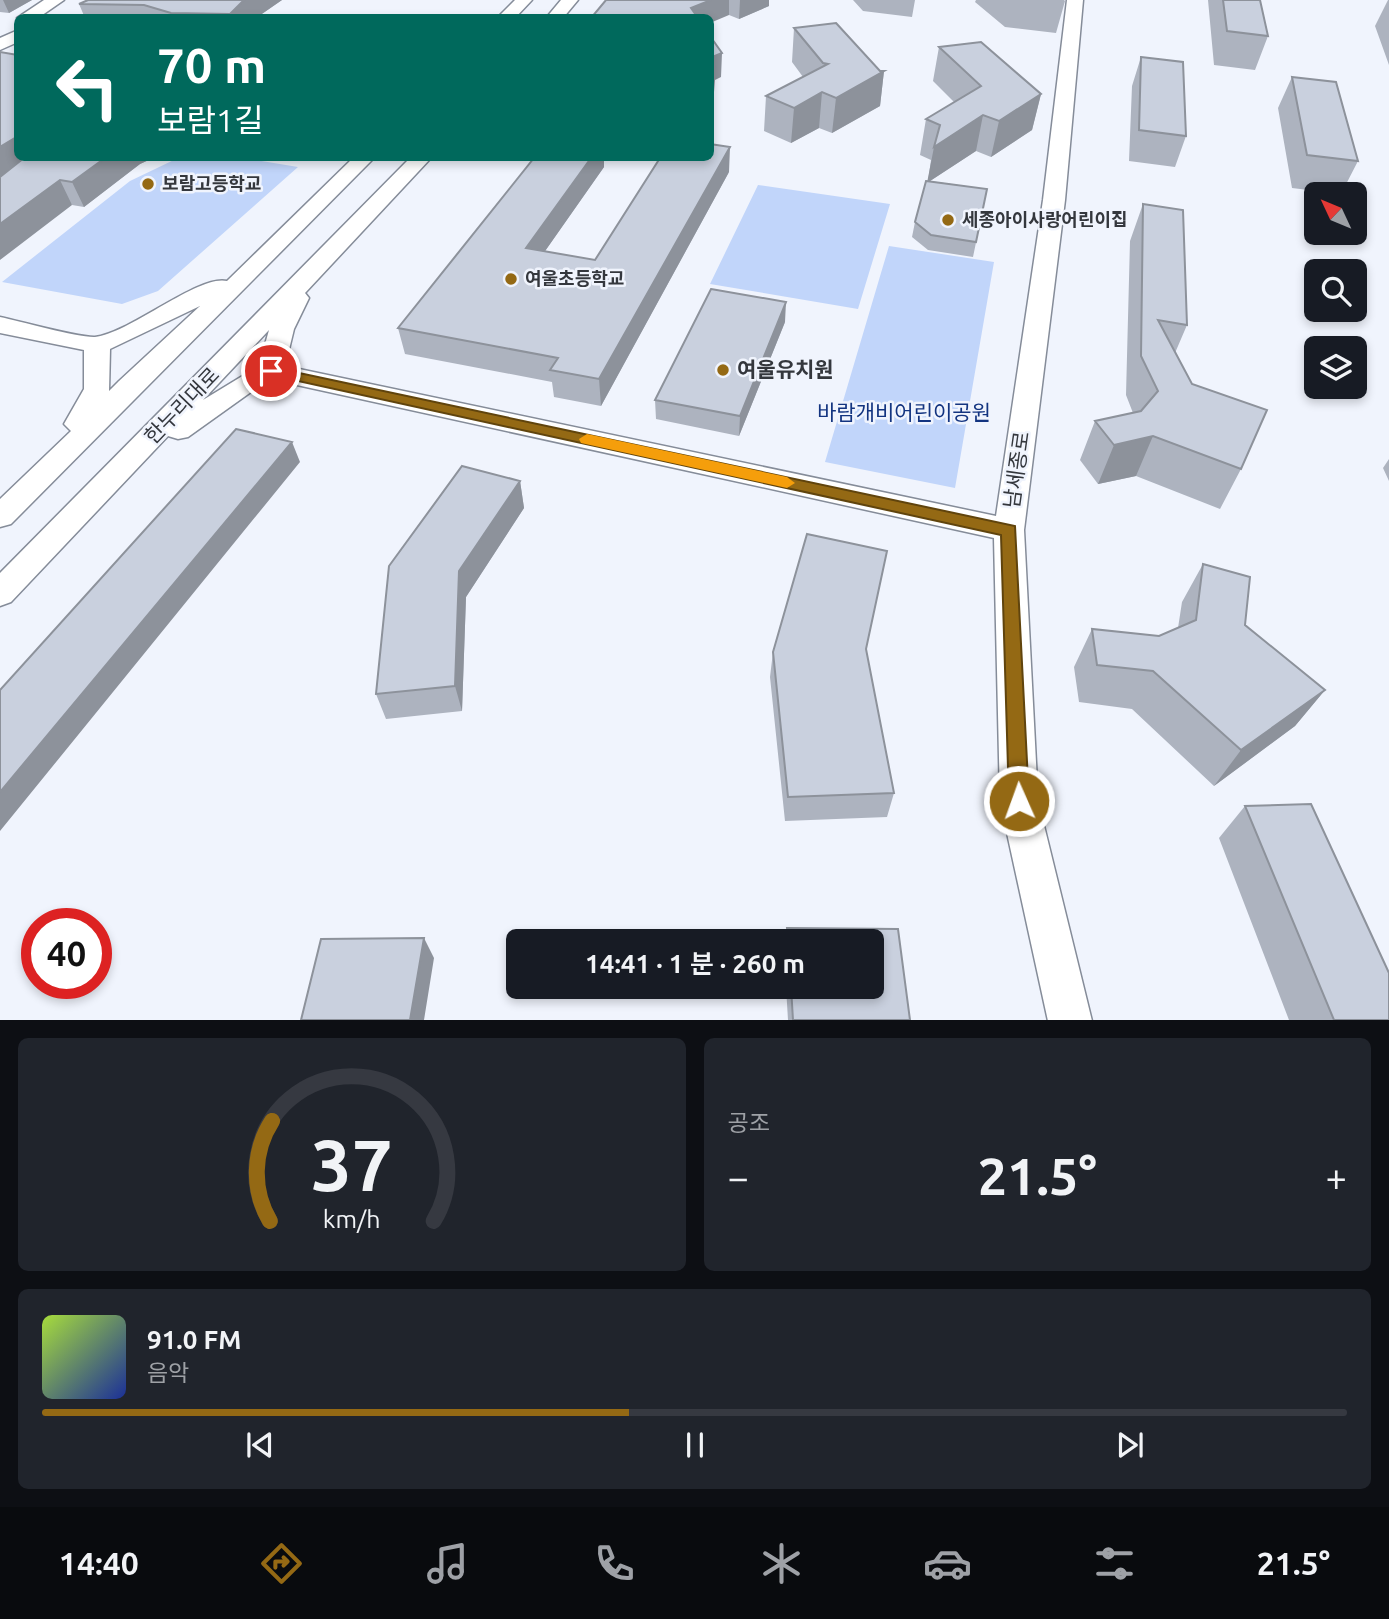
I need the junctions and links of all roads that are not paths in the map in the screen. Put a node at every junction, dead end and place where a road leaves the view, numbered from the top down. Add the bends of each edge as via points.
1 (524, 0) edge
2 (570, 0) edge
3 (1075, 0) edge
4 (62, 3) edge
5 (35, 14) edge
6 (509, 14) edge
7 (558, 14) edge
8 (361, 161) edge
9 (418, 161) edge
10 (260, 263) junction
11 (307, 276) junction
12 (0, 325) edge
13 (97, 345) junction
14 (271, 371) junction
15 (57, 463) junction
16 (110, 481) junction
17 (0, 516) edge
18 (1009, 530) junction
19 (0, 593) edge
20 (1070, 1020) edge

1 - 6 street
2 - 7 street
3 - 18 street, 남세종로 via 1054,200
4 - 5 street
8 - 10 street
9 - 11 street, 한누리대로
10 - 13 street via 154,321
10 - 15 street via 128,387
11 - 14 street via 282,328
11 - 16 street, 한누리대로
12 - 13 street
13 - 15 street via 97,389
14 - 16 street via 188,422
14 - 18 street
15 - 17 street
16 - 19 street, 한누리대로
18 - 20 street, 남세종로 via 1019,801

